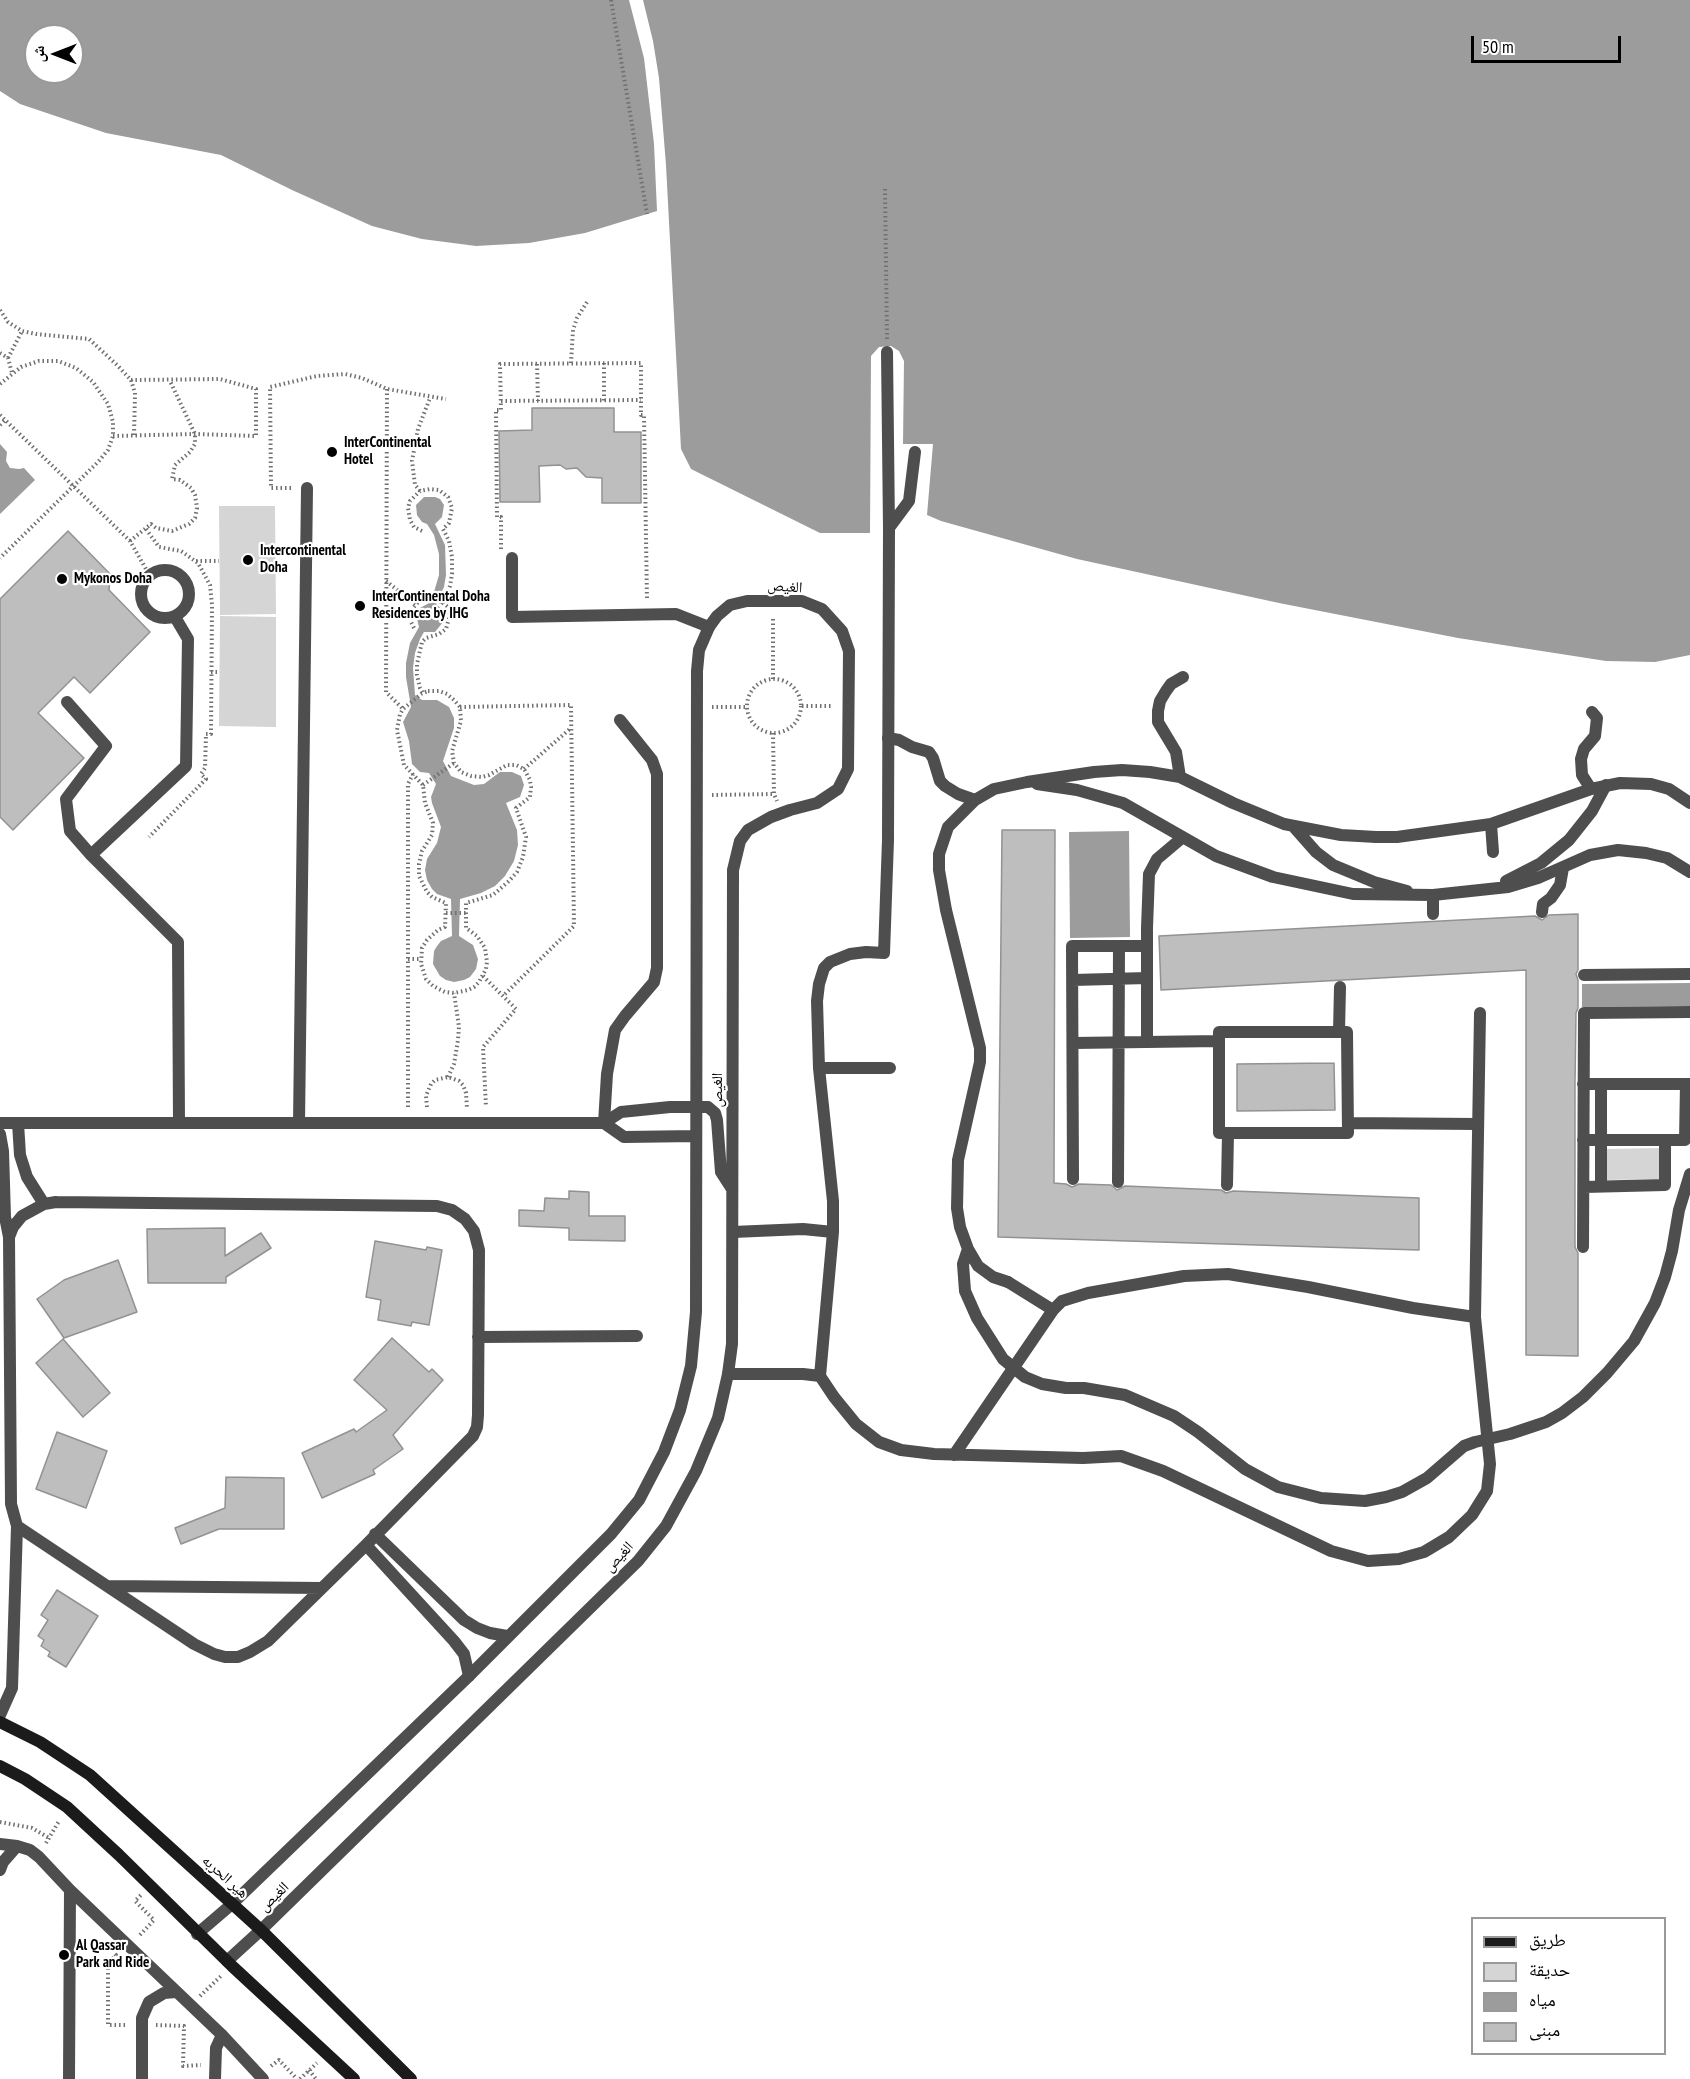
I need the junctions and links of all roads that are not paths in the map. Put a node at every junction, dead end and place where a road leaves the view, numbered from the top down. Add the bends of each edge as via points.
1 (887, 352) dead end
2 (915, 452) dead end
3 (307, 488) road end
4 (889, 528) junction
5 (507, 559) road end
6 (175, 617) junction
7 (709, 627) junction
8 (1183, 677) dead end
9 (67, 702) dead end
10 (1593, 712) dead end
11 (620, 720) dead end
12 (888, 738) junction
13 (1180, 777) junction
14 (1026, 782) junction
15 (1606, 785) junction
16 (1591, 789) junction
17 (1689, 799) edge
18 (975, 800) junction
19 (1491, 824) junction
20 (1293, 826) junction
21 (1183, 837) junction
22 (1559, 849) junction
23 (1493, 852) dead end
24 (91, 855) junction
25 (1564, 867) junction
26 (1690, 872) edge
27 (1490, 890) junction
28 (1428, 896) junction
29 (1542, 912) dead end
30 (1433, 914) dead end
31 (1119, 946) junction
32 (1147, 946) junction
33 (1690, 974) edge
34 (1584, 975) dead end
35 (1147, 978) junction
36 (1119, 979) junction
37 (1073, 980) junction
38 (1340, 987) dead end
39 (1480, 1012) dead end
40 (1690, 1012) edge
41 (1339, 1032) junction
42 (1219, 1041) junction
43 (1119, 1042) junction
44 (1147, 1042) junction
45 (1073, 1043) junction
46 (819, 1068) junction
47 (890, 1068) dead end
48 (1583, 1084) junction
49 (1602, 1084) junction
50 (1688, 1084) edge
51 (696, 1106) junction
52 (1583, 1111) junction
53 (1601, 1112) junction
54 (0, 1123) edge
55 (18, 1123) junction
56 (604, 1123) junction
57 (179, 1124) junction
58 (299, 1124) junction
59 (1348, 1124) junction
60 (1478, 1124) junction
61 (1228, 1132) junction
62 (0, 1134) edge
63 (696, 1136) junction
64 (1583, 1140) junction
65 (1601, 1140) junction
66 (1665, 1140) junction
67 (1690, 1174) edge
68 (1073, 1179) dead end
69 (1118, 1182) dead end
70 (1227, 1185) dead end
71 (1602, 1186) junction
72 (1584, 1187) junction
73 (733, 1189) junction
74 (44, 1204) junction
75 (733, 1232) junction
76 (832, 1232) junction
77 (9, 1237) junction
78 (1582, 1247) dead end
79 (968, 1249) junction
80 (1053, 1310) junction
81 (1475, 1317) junction
82 (637, 1336) dead end
83 (478, 1337) junction
84 (1013, 1369) junction
85 (728, 1374) junction
86 (820, 1376) junction
87 (1488, 1438) junction
88 (954, 1455) junction
89 (17, 1526) junction
90 (375, 1534) junction
91 (366, 1545) junction
92 (107, 1586) junction
93 (322, 1588) junction
94 (507, 1636) junction
95 (469, 1676) junction
96 (0, 1715) edge
97 (0, 1722) edge
98 (0, 1766) edge
99 (0, 1844) edge
100 (17, 1846) junction
101 (0, 1870) edge
102 (70, 1890) junction
103 (232, 1904) junction
104 (261, 1930) junction
105 (197, 1934) junction
106 (227, 1961) junction
107 (176, 1992) junction
108 (222, 2035) junction
109 (69, 2079) edge
110 (142, 2079) edge
111 (215, 2079) edge
112 (263, 2079) edge
113 (354, 2079) edge
114 (411, 2079) edge

1 - 4 street
2 - 4 street via 909,501
3 - 58 street
4 - 12 street
5 - 7 street via 512,617 676,614
6 - 6 street via 158,618 145,607 141,590 158,571 176,572 188,586 188,604
6 - 24 street via 188,639 186,766
7 - 51 street, الغيص via 699,650 697,671
7 - 73 street, الغيص via 730,605 747,601 802,601 822,609 842,631 849,651 848,769 838,789 817,803 782,813 748,831 740,841 733,870
8 - 13 street via 1171,684 1158,711 1161,728 1176,752
9 - 24 street via 106,746 66,799 70,831
10 - 16 street via 1597,718 1595,736 1581,759 1581,775
11 - 56 street via 652,760 657,774 657,968 654,982 615,1030
12 - 18 street via 929,752 940,781
12 - 46 street via 884,953 850,954 824,968 817,1001
13 - 14 street via 1122,770
13 - 20 street
14 - 18 street via 994,789
14 - 21 street via 1123,803
15 - 16 street
15 - 17 street via 1651,784
15 - 22 street via 1580,828
16 - 19 street
18 - 79 street via 948,827 939,854 944,901 980,1048 958,1160 957,1208
19 - 20 street via 1397,837 1341,835
19 - 23 street
20 - 28 street via 1333,865 1374,882
21 - 28 street via 1216,856 1291,882 1353,894
21 - 32 street via 1157,859 1149,874
22 - 25 street
22 - 27 street
24 - 57 street via 178,942
25 - 26 street via 1590,855 1630,850 1667,858
25 - 27 street
25 - 29 street via 1560,885 1543,904
27 - 28 street
28 - 30 street
31 - 32 street
31 - 36 street
31 - 37 street via 1072,946
32 - 35 street
33 - 34 street
35 - 36 street
35 - 44 street
36 - 37 street
36 - 43 street
37 - 45 street
38 - 41 street
39 - 60 street
40 - 48 street via 1584,1013
41 - 42 street via 1219,1032
41 - 59 street via 1347,1032
42 - 44 street
42 - 61 street via 1219,1132
43 - 44 street
43 - 45 street
43 - 69 street
45 - 68 street
46 - 47 street
46 - 76 street
48 - 49 street
48 - 52 street
49 - 50 street
49 - 53 street
50 - 66 street via 1685,1140
51 - 56 street via 621,1112
51 - 63 street, الغيص
51 - 73 street via 708,1107 715,1113 721,1172
52 - 53 street
52 - 64 street
53 - 65 street
54 - 55 street
55 - 57 street
55 - 74 street via 20,1155 27,1177
56 - 58 street
56 - 63 street via 624,1137
57 - 58 street
59 - 60 street
59 - 61 street via 1348,1132
60 - 81 street
61 - 70 street
62 - 77 street
63 - 94 street, الغيص via 696,1312 691,1366 680,1410 639,1500 611,1534
64 - 65 street
64 - 72 street
65 - 66 street
65 - 71 street
66 - 71 street via 1665,1185
67 - 87 street via 1665,1277 1645,1322 1623,1357 1562,1413 1529,1428
71 - 72 street
72 - 78 street
73 - 75 street, الغيص
74 - 77 street via 22,1216
74 - 83 street via 422,1205 452,1210 474,1231 479,1250
75 - 76 street
75 - 85 street, الغيص
76 - 86 street
77 - 89 street via 11,1504
79 - 80 street via 978,1266 993,1277
79 - 84 street via 963,1264 965,1291 977,1318
80 - 81 street via 1062,1301 1088,1293 1184,1276 1228,1274
80 - 84 street
81 - 87 street
82 - 83 street
83 - 90 street via 477,1427 473,1436
84 - 87 street via 1042,1384 1106,1391 1148,1404 1174,1416 1264,1480 1321,1498 1365,1500 1402,1492 1427,1478 1464,1446
84 - 88 street
85 - 86 street
85 - 104 street, الغيص via 718,1418 696,1472 666,1526 638,1561
86 - 88 street via 856,1424 879,1442 901,1450
87 - 88 street via 1487,1491 1472,1515 1449,1537 1424,1552 1368,1561 1331,1551 1163,1471 1121,1456
89 - 92 street
89 - 96 street via 12,1688
90 - 91 street
90 - 94 street via 464,1620
91 - 93 street
91 - 95 street via 454,1641 464,1654
92 - 93 street
92 - 93 street via 194,1644 225,1658 238,1658 261,1647
94 - 95 street, الغيص
95 - 103 street, الغيص
97 - 103 main road, هير الحربه via 40,1742 90,1775
98 - 105 main road via 67,1807
99 - 100 street
100 - 101 street
100 - 102 street via 39,1857
102 - 107 street
102 - 109 street
103 - 104 main road, هير الحربه
103 - 105 street, الغيص
104 - 106 street, الغيص
104 - 114 main road, هير الحربه
105 - 106 main road
106 - 113 main road
107 - 108 street
107 - 110 street via 164,1993 149,2002 142,2018
108 - 111 street via 216,2048
108 - 112 street

